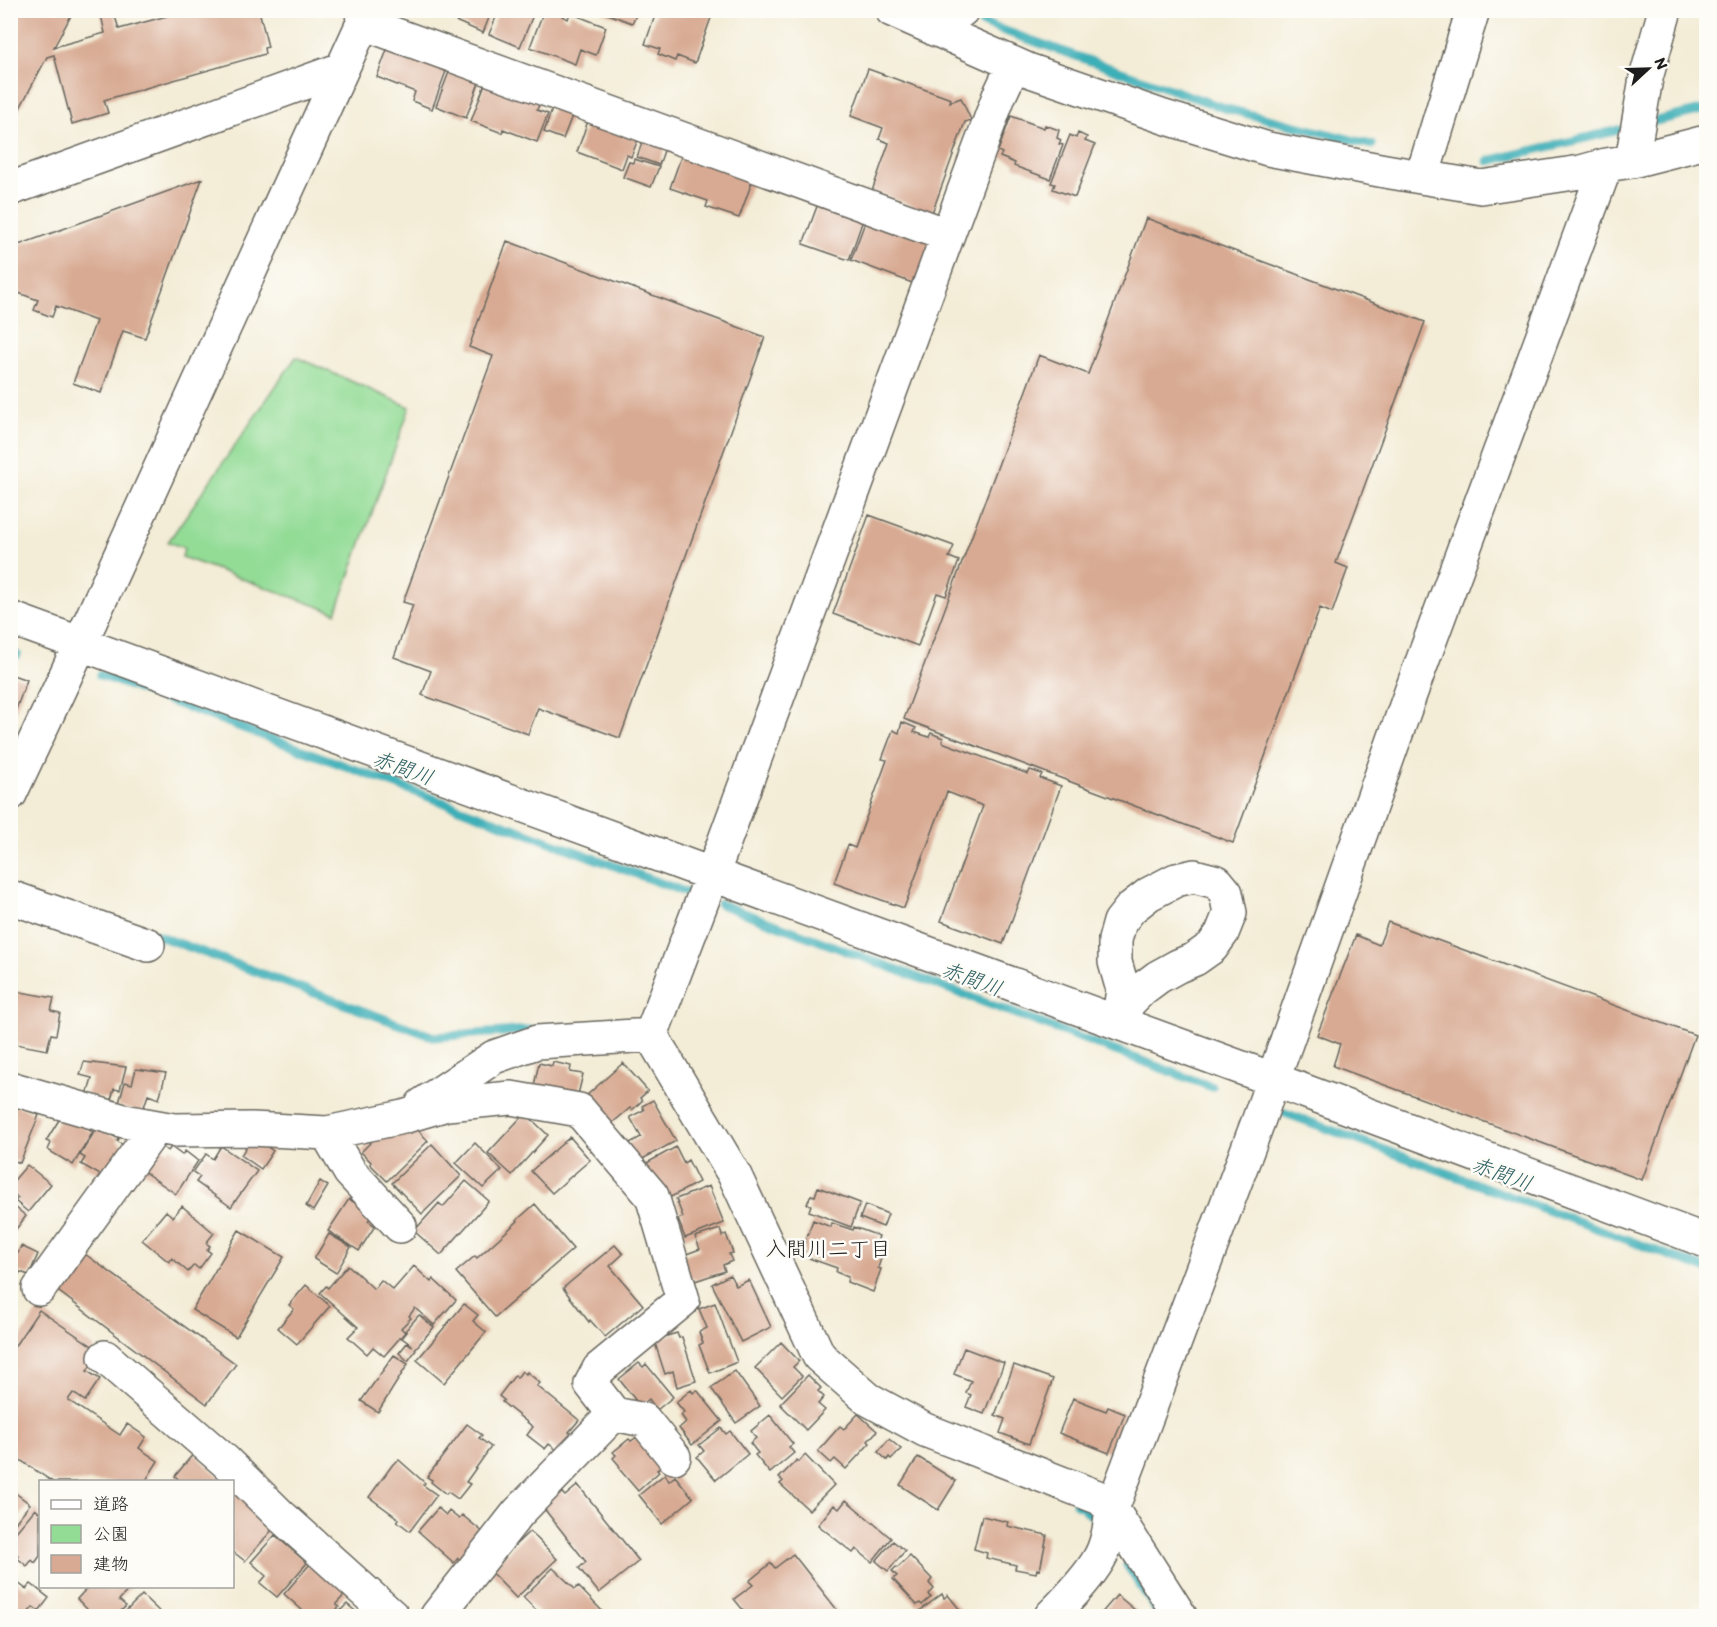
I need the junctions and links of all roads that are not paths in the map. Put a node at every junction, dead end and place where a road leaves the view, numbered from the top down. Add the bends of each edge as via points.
1 (892, 10) edge
2 (962, 10) edge
3 (1473, 10) edge
4 (1665, 10) edge
5 (366, 15) edge
6 (936, 30) junction
7 (1014, 64) junction
8 (342, 69) junction
9 (1707, 142) edge
10 (1619, 163) junction
11 (1422, 177) junction
12 (10, 189) edge
13 (947, 235) junction
14 (10, 618) edge
15 (81, 643) junction
16 (10, 794) edge
17 (712, 875) junction
18 (10, 897) edge
19 (148, 945) dead end
20 (651, 1035) junction
21 (1272, 1079) junction
22 (10, 1088) edge
23 (403, 1117) junction
24 (156, 1126) junction
25 (327, 1133) junction
26 (400, 1226) dead end
27 (1707, 1241) edge
28 (39, 1289) dead end
29 (105, 1357) dead end
30 (614, 1414) junction
31 (674, 1457) dead end
32 (1112, 1509) junction
33 (392, 1617) edge
34 (437, 1617) edge
35 (1051, 1617) edge
36 (1180, 1617) edge

1 - 6 street
2 - 6 street
3 - 11 street
4 - 10 street
5 - 8 street
5 - 13 street
6 - 7 street
7 - 11 street via 1268,149
7 - 13 street
8 - 12 street
8 - 15 street
9 - 10 street
10 - 11 street via 1481,187
10 - 21 street via 1411,692
13 - 17 street
14 - 15 street
15 - 16 street
15 - 17 street
17 - 20 street
17 - 21 street
18 - 19 street
20 - 23 street via 537,1042 494,1057
20 - 32 street via 735,1176 819,1356 868,1399 925,1430 1100,1498
21 - 27 street
21 - 32 street
22 - 24 street via 124,1121
23 - 25 street
23 - 30 street via 447,1104 511,1098 579,1110 652,1196 683,1300 599,1369 591,1384
24 - 25 street via 174,1130
24 - 28 street
25 - 26 street via 350,1172
29 - 33 street via 225,1461
30 - 31 street via 644,1420
30 - 34 street via 518,1513
32 - 35 street via 1100,1558
32 - 36 street

